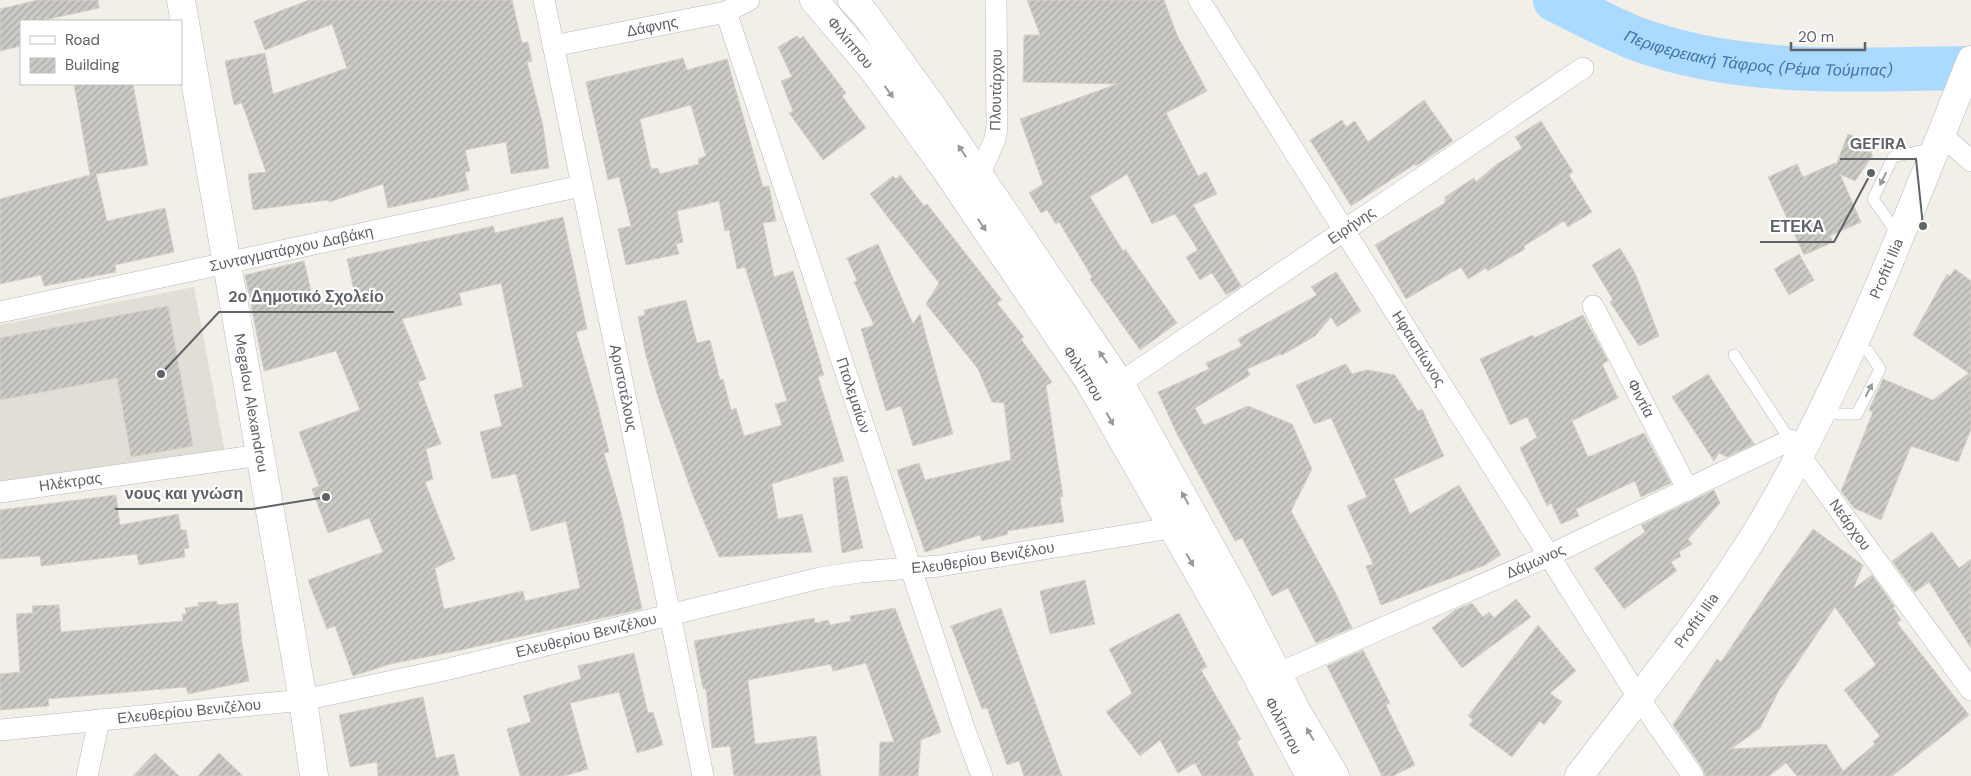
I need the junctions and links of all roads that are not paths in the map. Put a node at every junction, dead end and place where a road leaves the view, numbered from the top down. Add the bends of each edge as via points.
1 (544, 0) edge
2 (749, 0) edge
3 (814, 0) edge
4 (852, 0) edge
5 (996, 0) edge
6 (1199, 0) edge
7 (183, 1) edge
8 (726, 12) junction
9 (552, 46) junction
10 (1971, 60) edge
11 (1583, 68) dead end
12 (1942, 132) junction
13 (1971, 161) edge
14 (979, 176) junction
15 (581, 186) junction
16 (1345, 230) junction
17 (1899, 236) junction
18 (226, 263) junction
19 (1593, 306) dead end
20 (0, 312) edge
21 (1868, 351) dead end
22 (1734, 354) dead end
23 (1120, 383) junction
24 (1838, 414) dead end
25 (1795, 448) junction
26 (260, 455) junction
27 (1688, 490) junction
28 (0, 492) edge
29 (1171, 528) junction
30 (1548, 556) junction
31 (910, 568) junction
32 (669, 616) junction
33 (1277, 674) junction
34 (1971, 690) edge
35 (1638, 698) junction
36 (303, 700) junction
37 (99, 720) junction
38 (0, 730) edge
39 (86, 776) edge
40 (314, 776) edge
41 (703, 776) edge
42 (982, 776) edge
43 (1310, 776) edge
44 (1335, 776) edge
45 (1579, 776) edge
46 (1693, 776) edge

1 - 9 street, Αριστοτέλους
2 - 8 street, Δάφνης
3 -> 29 street, Φιλίππου via 875,72 941,163 1089,381
14 -> 4 street, Φιλίππου via 928,101
5 - 14 street, Πλουτάρχου via 997,127
6 - 16 street, Ηφαιστίωνος
7 - 18 street, Megalou Alexandrou
8 - 9 street, Δάφνης
8 - 31 street, Πτολεμαίων
9 - 15 street, Αριστοτέλους
10 - 12 street, Profiti Ilia
11 - 16 street, Ειρήνης
12 - 13 street
12 - 17 street, Profiti Ilia
12 -> 17 lane via 1893,157 1873,199
23 -> 14 street, Φιλίππου
15 - 18 street, Συνταγματάρχου Δαβάκη
15 - 32 street, Αριστοτέλους
16 - 23 street, Ειρήνης
16 - 30 street, Ηφαιστίωνος
17 - 25 street, Profiti Ilia
18 - 20 street, Συνταγματάρχου Δαβάκη
18 - 26 street, Megalou Alexandrou
19 - 27 street, Φιντία
24 -> 21 lane via 1857,414 1880,369
22 - 25 lane, Νεάρχου
33 -> 23 street, Φιλίππου via 1231,583
25 - 27 street, Δάμωνος
25 - 34 street, Νεάρχου
25 - 35 street, Profiti Ilia via 1726,580
26 - 28 street, Ηλέκτρας
26 - 36 street, Megalou Alexandrou
27 - 30 street, Δάμωνος
29 - 31 street, Ελευθερίου Βενιζέλου
29 -> 43 street, Φιλίππου via 1252,667
30 - 33 street, Δάμωνος
30 - 35 street, Ηφαιστίωνος
31 - 32 street, Ελευθερίου Βενιζέλου via 820,578
31 - 42 street, Πτολεμαίων
32 - 36 street, Ελευθερίου Βενιζέλου
32 - 41 street, Αριστοτέλους
44 -> 33 street, Φιλίππου
35 - 45 street, Profiti Ilia
35 - 46 street, Ηφαιστίωνος
36 - 37 street, Ελευθερίου Βενιζέλου
36 - 40 street, Megalou Alexandrou
37 - 38 street, Ελευθερίου Βενιζέλου
37 - 39 street

